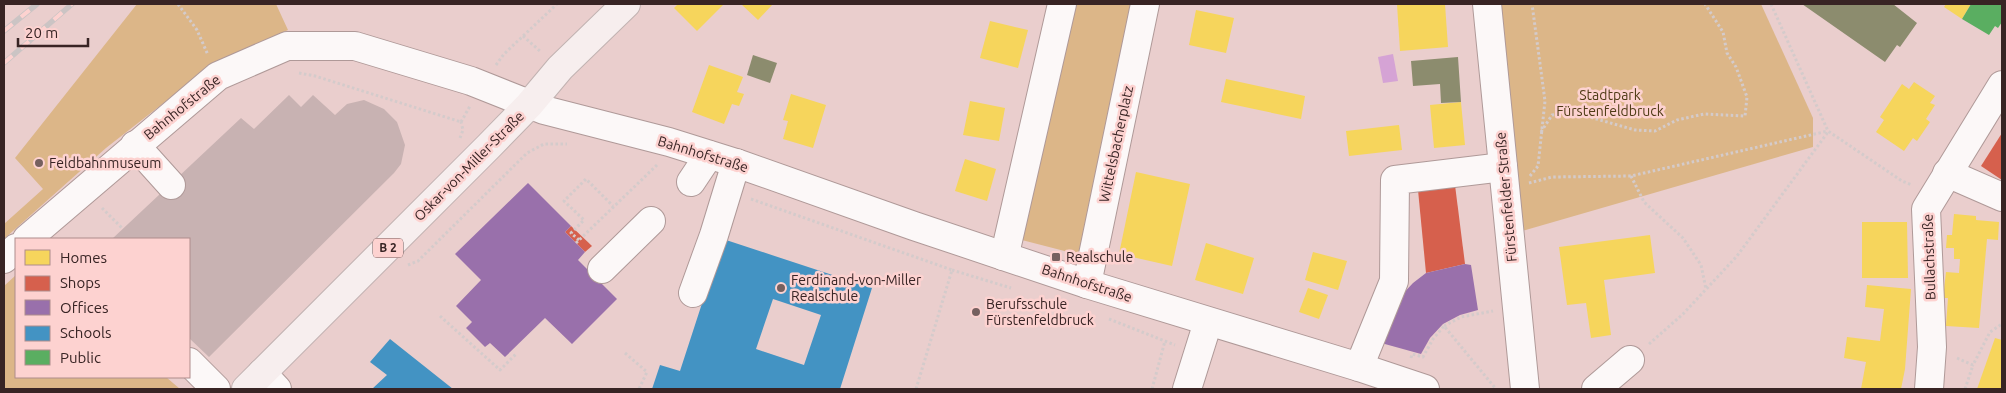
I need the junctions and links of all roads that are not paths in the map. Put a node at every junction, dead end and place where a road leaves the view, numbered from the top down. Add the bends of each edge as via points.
1 (626, 4) edge
2 (1062, 4) edge
3 (1145, 4) edge
4 (1488, 4) edge
5 (2002, 85) edge
6 (529, 105) junction
7 (135, 145) junction
8 (709, 155) junction
9 (736, 163) junction
10 (1503, 167) junction
11 (1947, 173) junction
12 (691, 182) dead end
13 (171, 185) dead end
14 (2002, 197) edge
15 (651, 221) dead end
16 (28, 238) edge
17 (15, 249) edge
18 (1003, 256) junction
19 (4, 259) edge
20 (602, 269) dead end
21 (1087, 284) junction
22 (693, 293) dead end
23 (1208, 322) junction
24 (192, 355) edge
25 (1630, 360) road end
26 (1359, 367) junction
27 (262, 384) edge
28 (216, 389) edge
29 (1187, 389) edge
30 (1425, 389) edge
31 (1525, 389) edge
32 (1596, 389) edge
33 (1930, 389) edge

1 - 6 main road, Oskar-von-Miller-Straße / B 2 via 560,68
2 - 18 street
3 - 21 street, Wittelsbacherplatz
4 - 10 street, Fürstenfelder Straße
5 - 11 street, Bullachstraße
6 - 7 street, Bahnhofstraße via 482,86 355,46 288,46 218,76
6 - 8 street, Bahnhofstraße
6 - 27 main road, Oskar-von-Miller-Straße / B 2
7 - 13 street
7 - 16 street, Bahnhofstraße
8 - 9 street, Bahnhofstraße
8 - 12 street
9 - 18 street, Bahnhofstraße
9 - 22 street
10 - 26 street via 1395,180 1394,281
10 - 31 street, Fürstenfelder Straße
11 - 14 street
11 - 33 street, Bullachstraße via 1926,209 1932,347
15 - 20 street
17 - 19 street
18 - 21 street, Bahnhofstraße
21 - 23 street, Bahnhofstraße
23 - 26 street, Bahnhofstraße
23 - 29 street
24 - 28 street
25 - 32 street
26 - 30 street, Bahnhofstraße

